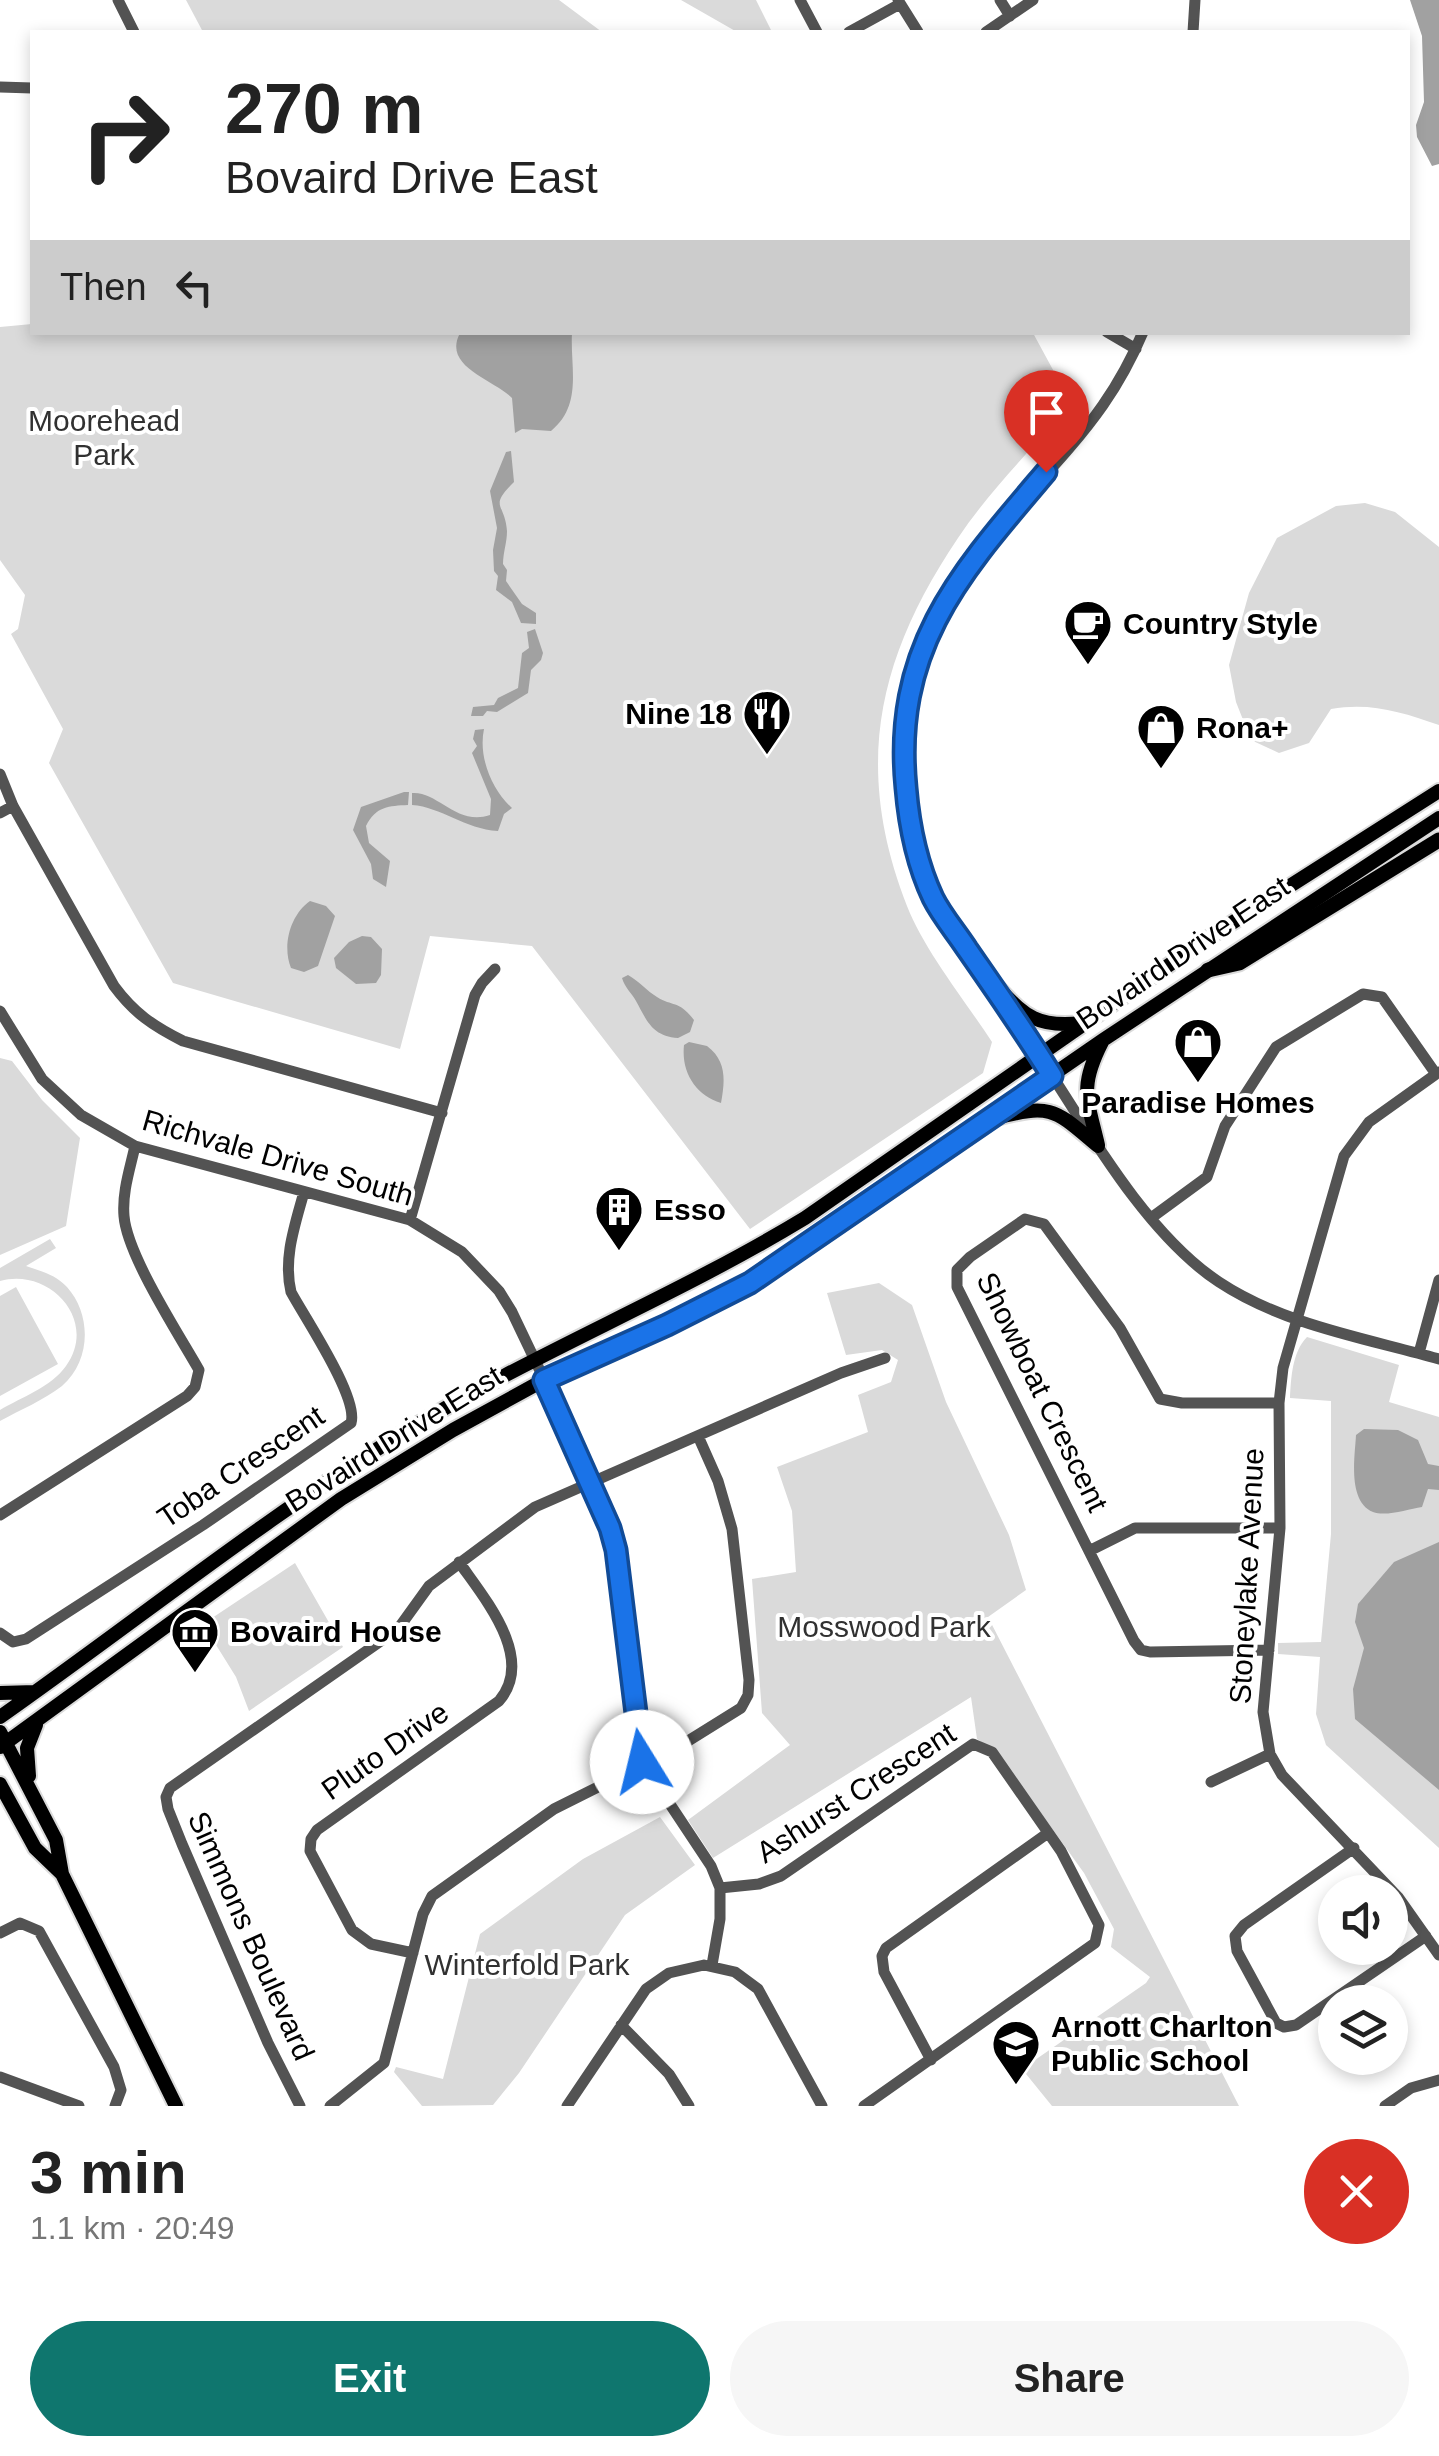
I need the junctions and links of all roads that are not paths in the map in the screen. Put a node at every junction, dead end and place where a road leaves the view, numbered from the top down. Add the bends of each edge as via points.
1 (118, 0) edge
2 (800, 0) edge
3 (1000, 0) edge
4 (1033, 0) edge
5 (1195, 0) edge
6 (899, 2) edge
7 (1010, 16) junction
8 (133, 30) edge
9 (816, 30) edge
10 (852, 30) edge
11 (917, 30) edge
12 (989, 30) edge
13 (1193, 30) edge
14 (0, 88) edge
15 (30, 88) edge
16 (1112, 335) edge
17 (1142, 335) edge
18 (1136, 349) junction
19 (0, 774) edge
20 (1439, 791) edge
21 (13, 806) junction
22 (0, 813) edge
23 (1439, 818) edge
24 (1439, 840) edge
25 (496, 970) dead end
26 (1208, 970) junction
27 (985, 975) junction
28 (0, 1011) edge
29 (1086, 1022) junction
30 (1103, 1040) junction
31 (1038, 1055) junction
32 (1438, 1073) edge
33 (1052, 1076) junction
34 (442, 1113) junction
35 (986, 1121) junction
36 (135, 1146) junction
37 (1098, 1146) junction
38 (304, 1192) junction
39 (1152, 1218) junction
40 (410, 1220) junction
41 (1439, 1280) edge
42 (1297, 1319) junction
43 (1419, 1353) junction
44 (885, 1358) dead end
45 (1439, 1359) edge
46 (534, 1360) junction
47 (544, 1380) junction
48 (1280, 1403) junction
49 (698, 1436) junction
50 (591, 1484) junction
51 (0, 1515) edge
52 (1280, 1528) junction
53 (1091, 1550) junction
54 (459, 1562) junction
55 (0, 1633) edge
56 (1268, 1650) junction
57 (36, 1692) junction
58 (0, 1693) edge
59 (46, 1714) junction
60 (0, 1716) edge
61 (2, 1740) edge
62 (1270, 1754) junction
63 (642, 1762) junction
64 (1211, 1782) dead end
65 (0, 1784) edge
66 (4, 1798) edge
67 (36, 1800) junction
68 (1048, 1833) junction
69 (1354, 1848) junction
70 (62, 1874) junction
71 (720, 1888) junction
72 (0, 1933) edge
73 (1426, 1936) junction
74 (412, 1953) junction
75 (1439, 1954) edge
76 (712, 1965) junction
77 (621, 2025) junction
78 (932, 2060) junction
79 (0, 2078) edge
80 (1439, 2080) edge
81 (79, 2106) edge
82 (115, 2106) edge
83 (176, 2106) edge
84 (300, 2106) edge
85 (330, 2106) edge
86 (567, 2106) edge
87 (689, 2106) edge
88 (822, 2106) edge
89 (864, 2106) edge
90 (1385, 2106) edge

1 - 8 street
2 - 9 street
3 - 7 street
4 - 7 street
5 - 13 street
6 - 10 street
6 - 11 street
7 - 12 street
14 - 15 street
16 - 18 street
17 - 18 street
18 - 27 street via 1102,406 946,598 911,685 903,759 917,850 934,900
19 - 21 street
20 - 29 main road, Bovaird Drive East
21 - 22 street
21 - 34 street via 114,986 148,1023 183,1041
23 - 26 main road, Bovaird Drive East
24 - 26 highway via 1239,963
25 - 34 street via 475,995
26 - 30 main road, Bovaird Drive East
27 - 29 main road via 1031,1019
27 - 31 street
28 - 36 street, Richvale Drive South via 42,1080 81,1115
29 - 31 main road, Bovaird Drive East
30 - 33 main road, Bovaird Drive East
30 - 37 main road via 1086,1082
31 - 33 street
31 - 46 main road, Bovaird Drive East via 754,1249
32 - 39 street via 1382,997 1363,994 1276,1047 1226,1126 1208,1178
32 - 42 street, Stoneylake Avenue via 1352,1142
33 - 35 main road, Bovaird Drive East
33 - 37 street
34 - 40 street
35 - 37 main road via 1049,1110
35 - 47 main road, Bovaird Drive East via 750,1283
36 - 38 street, Richvale Drive South
36 - 51 street via 124,1196 129,1242 199,1370 196,1386
37 - 39 street
38 - 40 street, Richvale Drive South
38 - 55 street, Toba Crescent via 287,1275 346,1394 351,1423 26,1639 13,1642
39 - 42 street via 1218,1282
40 - 46 street, Richvale Drive South via 477,1266 512,1312
41 - 43 street
42 - 43 street
42 - 48 street, Stoneylake Avenue
43 - 45 street
44 - 49 street, Simmons Boulevard
46 - 47 street, Richvale Drive South
46 - 57 main road, Bovaird Drive East via 328,1480
47 - 50 street, Richvale Drive South
47 - 59 main road, Bovaird Drive East via 340,1500
48 - 52 street, Stoneylake Avenue
48 - 53 street, Showboat Crescent via 1160,1399 1120,1328 1035,1219 970,1257 957,1270 957,1287
49 - 50 street, Simmons Boulevard
49 - 63 street via 732,1529 748,1694 741,1708
50 - 54 street, Simmons Boulevard via 536,1507
50 - 63 street, Richvale Drive South via 616,1550
52 - 53 street via 1136,1528
52 - 56 street, Stoneylake Avenue
53 - 56 street, Showboat Crescent via 1142,1650
54 - 74 street, Pluto Drive via 507,1636 508,1691 310,1839 310,1851 352,1930 371,1944
54 - 84 street, Simmons Boulevard via 429,1586 398,1629 166,1797 224,1944
56 - 62 street, Stoneylake Avenue via 1263,1712
57 - 58 main road
57 - 60 main road, Bovaird Drive East
59 - 61 main road, Bovaird Drive East
59 - 67 main road via 27,1748
61 - 67 main road
62 - 64 street
62 - 69 street, Stoneylake Avenue via 1290,1785
63 - 71 street
63 - 74 street via 554,1809 432,1896
65 - 66 main road
66 - 70 main road via 35,1848
67 - 70 main road via 56,1840
68 - 71 street, Ashurst Crescent via 992,1752 973,1744 781,1876
68 - 78 street via 886,1948 884,1972
68 - 78 street, Ashurst Crescent via 1096,1918 1099,1936
69 - 73 street, Stoneylake Avenue
69 - 73 street via 1238,1930 1237,1950 1276,2023 1296,2025
70 - 83 main road
71 - 76 street
72 - 82 street via 20,1923 39,1931 114,2067 121,2090
73 - 75 street, Stoneylake Avenue
74 - 85 street via 384,2063
76 - 77 street via 662,1976
76 - 88 street via 743,1977 762,1994
77 - 86 street
77 - 87 street via 669,2074
78 - 89 street, Ashurst Crescent
79 - 81 street
80 - 90 street

